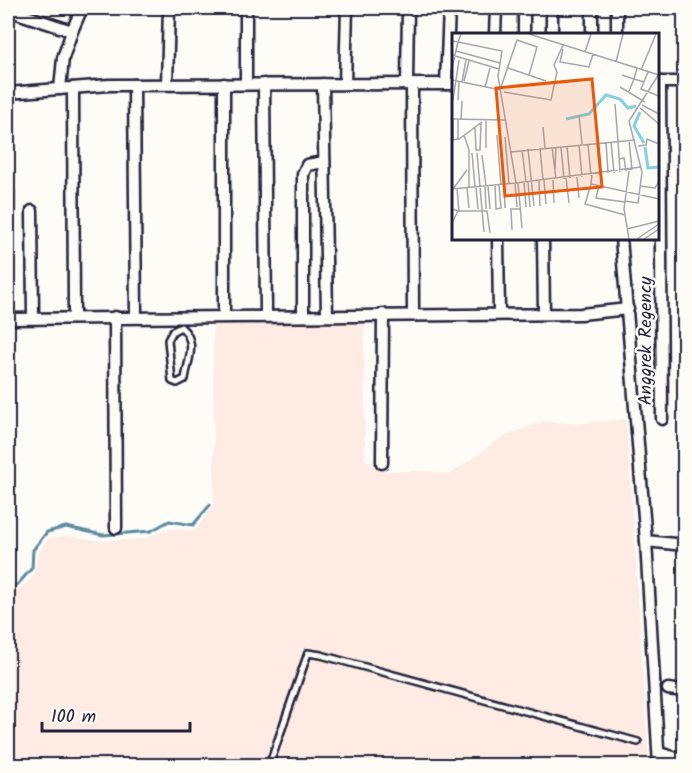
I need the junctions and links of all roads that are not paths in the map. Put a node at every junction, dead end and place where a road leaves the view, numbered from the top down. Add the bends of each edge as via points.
1 (82, 8) edge
2 (170, 8) edge
3 (246, 8) edge
4 (347, 8) edge
5 (408, 8) edge
6 (449, 8) edge
7 (496, 8) edge
8 (524, 8) edge
9 (552, 8) edge
10 (592, 8) edge
11 (618, 8) edge
12 (8, 10) edge
13 (20, 10) edge
14 (72, 30) junction
15 (495, 33) edge
16 (524, 33) edge
17 (552, 33) edge
18 (592, 33) edge
19 (617, 33) edge
20 (659, 82) edge
21 (684, 82) edge
22 (167, 84) junction
23 (224, 84) junction
24 (246, 84) junction
25 (264, 84) junction
26 (323, 84) junction
27 (345, 84) junction
28 (410, 84) junction
29 (450, 84) edge
30 (134, 85) junction
31 (73, 88) junction
32 (60, 89) junction
33 (8, 93) edge
34 (324, 162) junction
35 (8, 192) edge
36 (32, 212) dead end
37 (498, 240) edge
38 (543, 240) edge
39 (621, 240) edge
40 (8, 248) edge
41 (628, 309) junction
42 (382, 314) junction
43 (413, 314) junction
44 (499, 314) junction
45 (544, 314) junction
46 (266, 315) junction
47 (303, 315) junction
48 (327, 315) junction
49 (224, 316) junction
50 (115, 317) junction
51 (136, 317) junction
52 (33, 318) junction
53 (74, 318) junction
54 (8, 319) edge
55 (182, 322) junction
56 (662, 419) dead end
57 (382, 463) dead end
58 (116, 528) dead end
59 (646, 541) junction
60 (684, 545) edge
61 (668, 689) dead end
62 (684, 691) edge
63 (638, 742) dead end
64 (659, 753) junction
65 (684, 760) edge
66 (269, 765) edge
67 (659, 765) edge

1 - 14 street
2 - 22 street
3 - 24 street
4 - 27 street
5 - 28 street
6 - 29 street
7 - 15 street
8 - 16 street
9 - 17 street
10 - 18 street
11 - 19 street
12 - 13 street
13 - 14 street
14 - 32 street via 63,58
20 - 21 street
20 - 56 street, Anggrek Regency
22 - 23 street
22 - 30 street
23 - 24 street
23 - 49 street
24 - 25 street
25 - 26 street
25 - 46 street
26 - 27 street
26 - 34 street
27 - 28 street
28 - 29 street
28 - 43 street
30 - 31 street
30 - 51 street
31 - 32 street
31 - 53 street
32 - 33 street
34 - 47 street via 307,165 303,174
34 - 48 street
35 - 40 street
36 - 52 street
37 - 44 street
38 - 45 street
39 - 41 street
41 - 45 street
41 - 59 street
42 - 43 street
42 - 48 street
42 - 57 street
43 - 44 street
44 - 45 street
46 - 47 street
46 - 49 street
47 - 48 street
49 - 55 street
50 - 51 street
50 - 53 street
50 - 58 street
51 - 55 street
52 - 53 street
52 - 54 street
55 - 55 lane via 191,346 185,379 177,383 172,381 168,340
59 - 60 street
59 - 64 street
61 - 62 street
63 - 66 lane via 308,653
64 - 65 street
64 - 67 street

